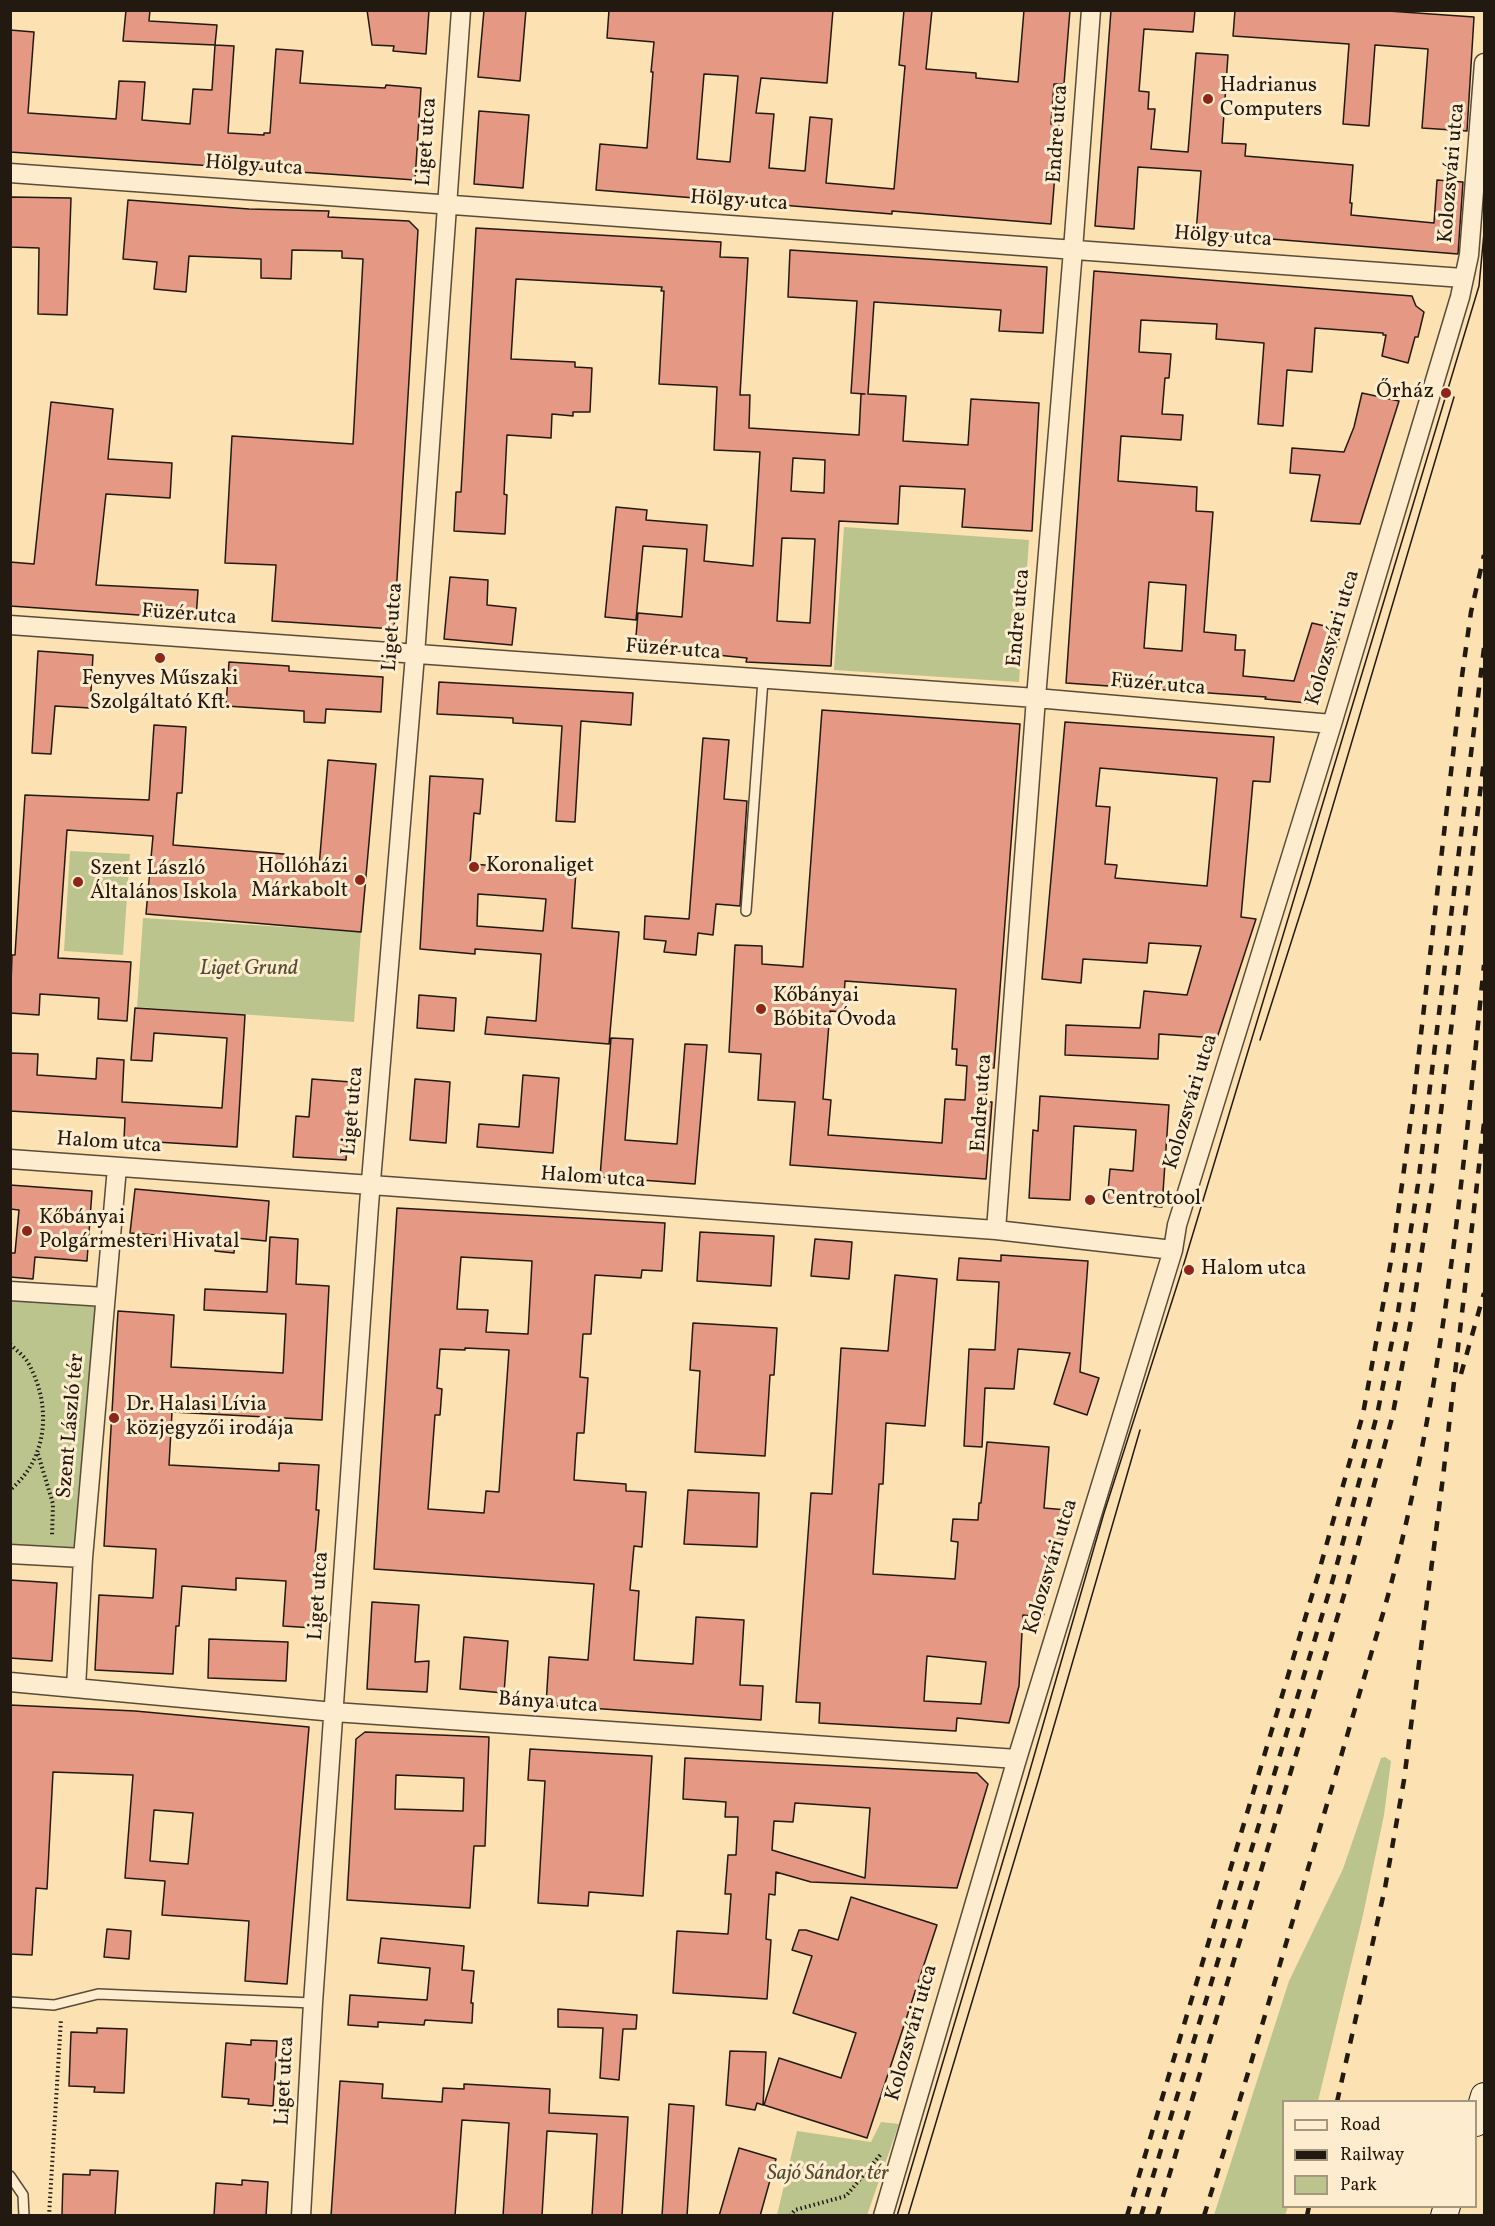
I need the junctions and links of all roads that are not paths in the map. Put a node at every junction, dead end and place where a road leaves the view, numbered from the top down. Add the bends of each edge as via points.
1 (461, 10) edge
2 (1091, 10) edge
3 (1485, 63) edge
4 (10, 173) edge
5 (446, 203) junction
6 (1073, 250) junction
7 (1463, 278) junction
8 (10, 625) edge
9 (415, 655) junction
10 (763, 680) junction
11 (1036, 699) junction
12 (1332, 724) junction
13 (746, 911) dead end
14 (10, 1159) edge
15 (117, 1167) junction
16 (371, 1186) junction
17 (996, 1230) junction
18 (1173, 1250) junction
19 (10, 1290) edge
20 (105, 1297) junction
21 (10, 1554) edge
22 (83, 1558) junction
23 (10, 1682) edge
24 (76, 1688) junction
25 (334, 1712) junction
26 (1017, 1759) junction
27 (10, 2002) edge
28 (312, 2003) junction
29 (1485, 2096) edge
30 (1477, 2120) edge
31 (10, 2176) edge
32 (24, 2216) edge
33 (301, 2216) edge
34 (883, 2216) edge

1 - 5 street, Liget utca
2 - 6 street, Endre utca
3 - 7 street, Kolozsvári utca via 1469,255
4 - 5 street, Hölgy utca
5 - 6 street, Hölgy utca
5 - 9 street, Liget utca
6 - 7 street, Hölgy utca
6 - 11 street, Endre utca
7 - 12 street, Kolozsvári utca
8 - 9 street, Füzér utca
9 - 10 street, Füzér utca
9 - 16 street, Liget utca
10 - 11 street, Füzér utca
10 - 13 lane
11 - 12 street, Füzér utca
11 - 17 street, Endre utca
12 - 18 street, Kolozsvári utca via 1177,1225
14 - 15 street, Halom utca
15 - 16 street, Halom utca
15 - 20 street, Szent László tér
16 - 17 street, Halom utca
16 - 25 street, Liget utca
17 - 18 street, Halom utca
18 - 26 street, Kolozsvári utca
19 - 20 street
20 - 22 street, Szent László tér
21 - 22 street
22 - 24 street, Szent László tér
23 - 24 street
24 - 25 street, Bánya utca
25 - 26 street, Bánya utca
25 - 28 street, Liget utca
26 - 34 street, Kolozsvári utca
27 - 28 lane via 54,2005 99,1994
28 - 33 street, Liget utca
29 - 30 street
31 - 32 lane via 23,2195

